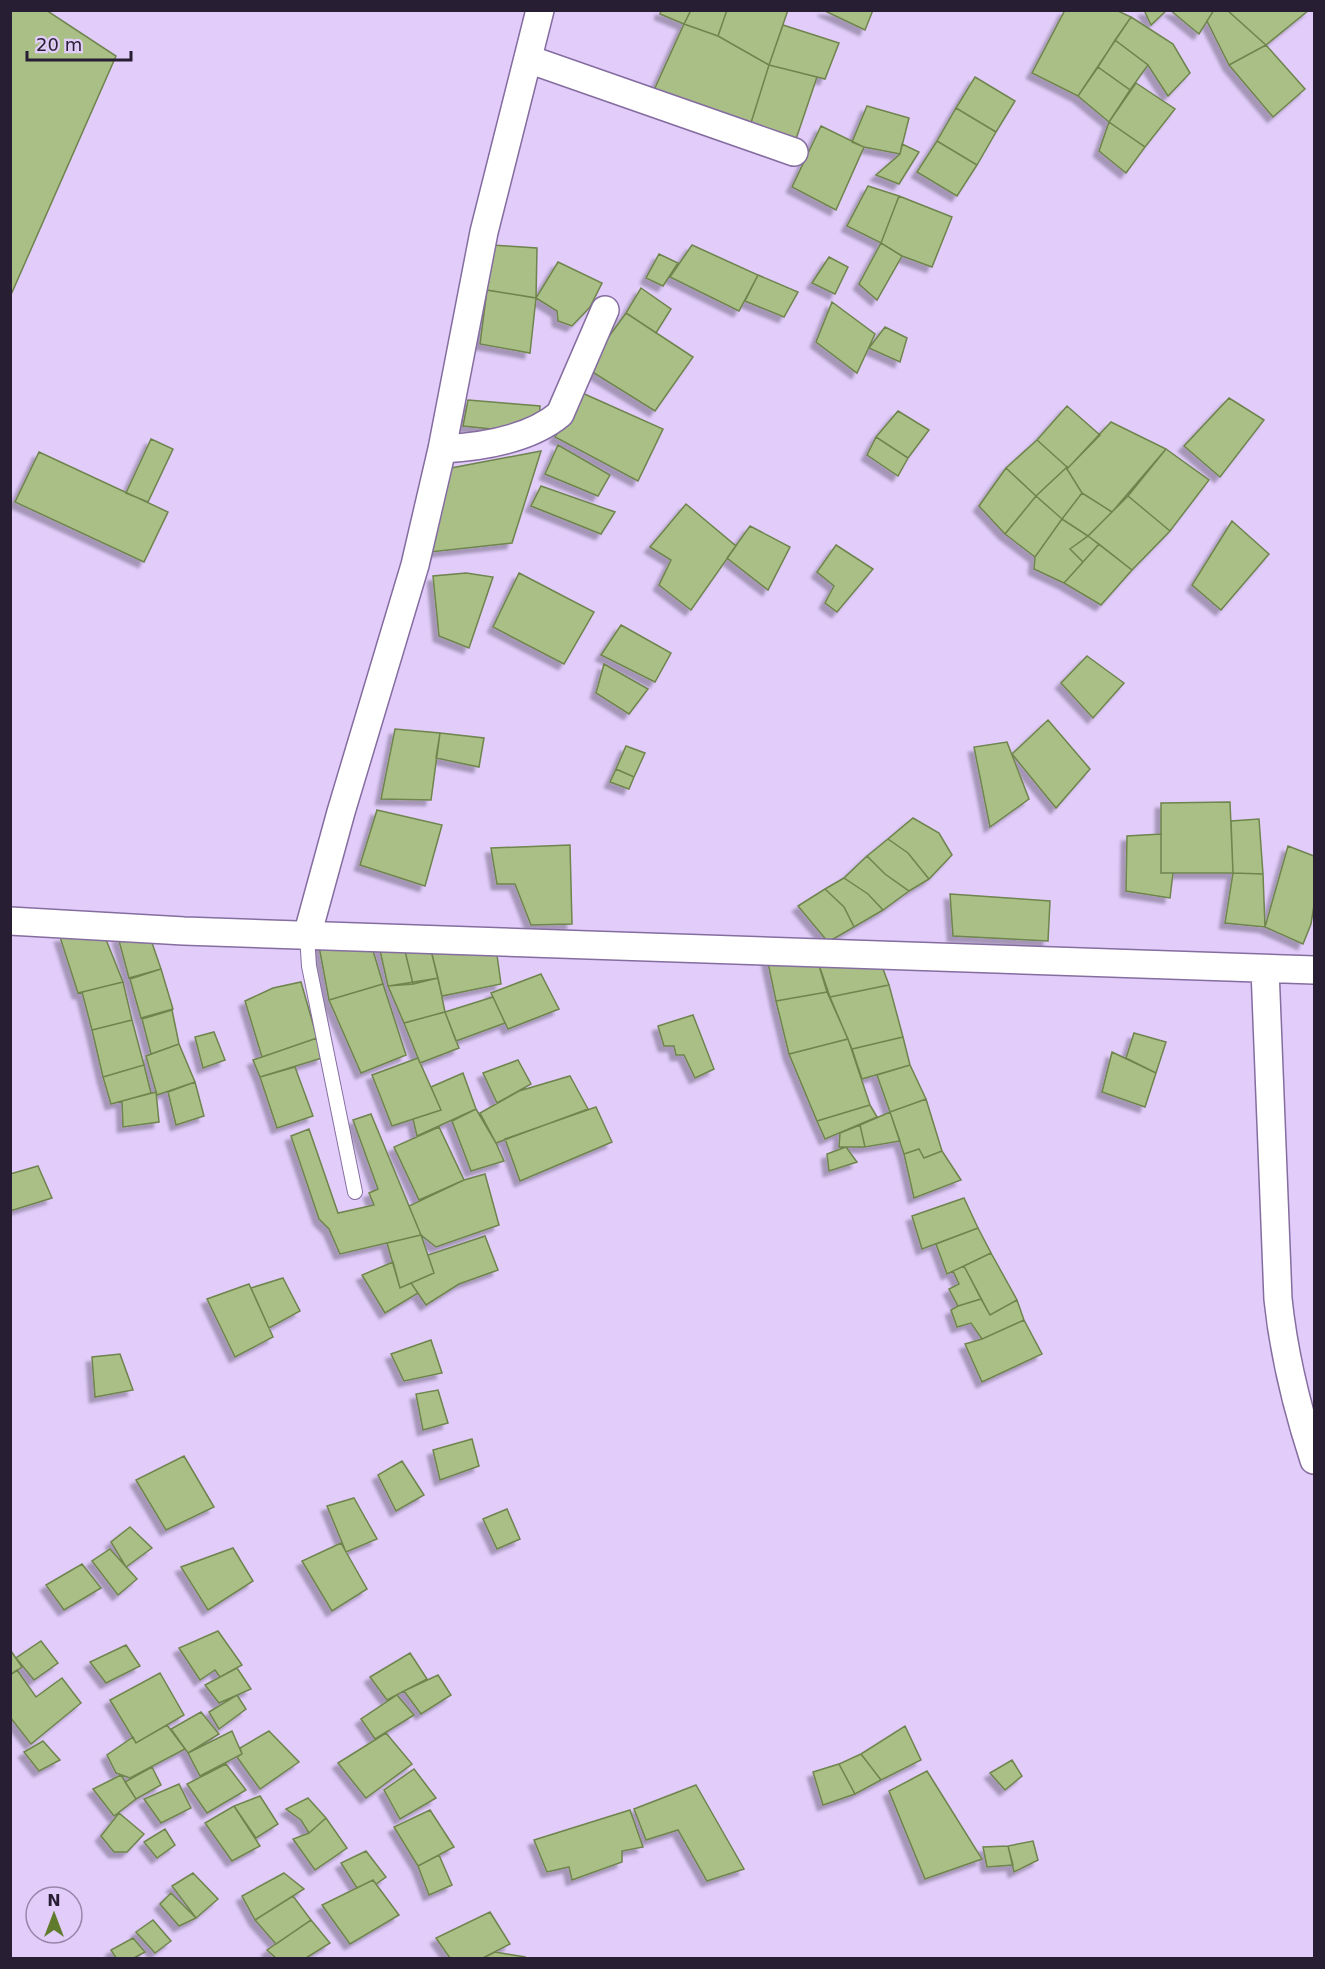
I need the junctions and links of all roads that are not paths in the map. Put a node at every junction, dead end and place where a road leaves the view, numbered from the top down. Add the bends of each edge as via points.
1 (540, 10) edge
2 (528, 59) junction
3 (794, 152) dead end
4 (605, 310) dead end
5 (442, 449) junction
6 (10, 921) edge
7 (307, 936) junction
8 (1265, 969) junction
9 (1314, 970) edge
10 (355, 1192) dead end
11 (1314, 1460) edge

1 - 2 street
2 - 3 street
2 - 5 street via 484,232
4 - 5 street via 560,414 521,434 474,447
5 - 7 street via 415,565
6 - 7 street
7 - 8 street
7 - 10 lane via 309,966
8 - 9 street
8 - 11 street via 1282,1340

